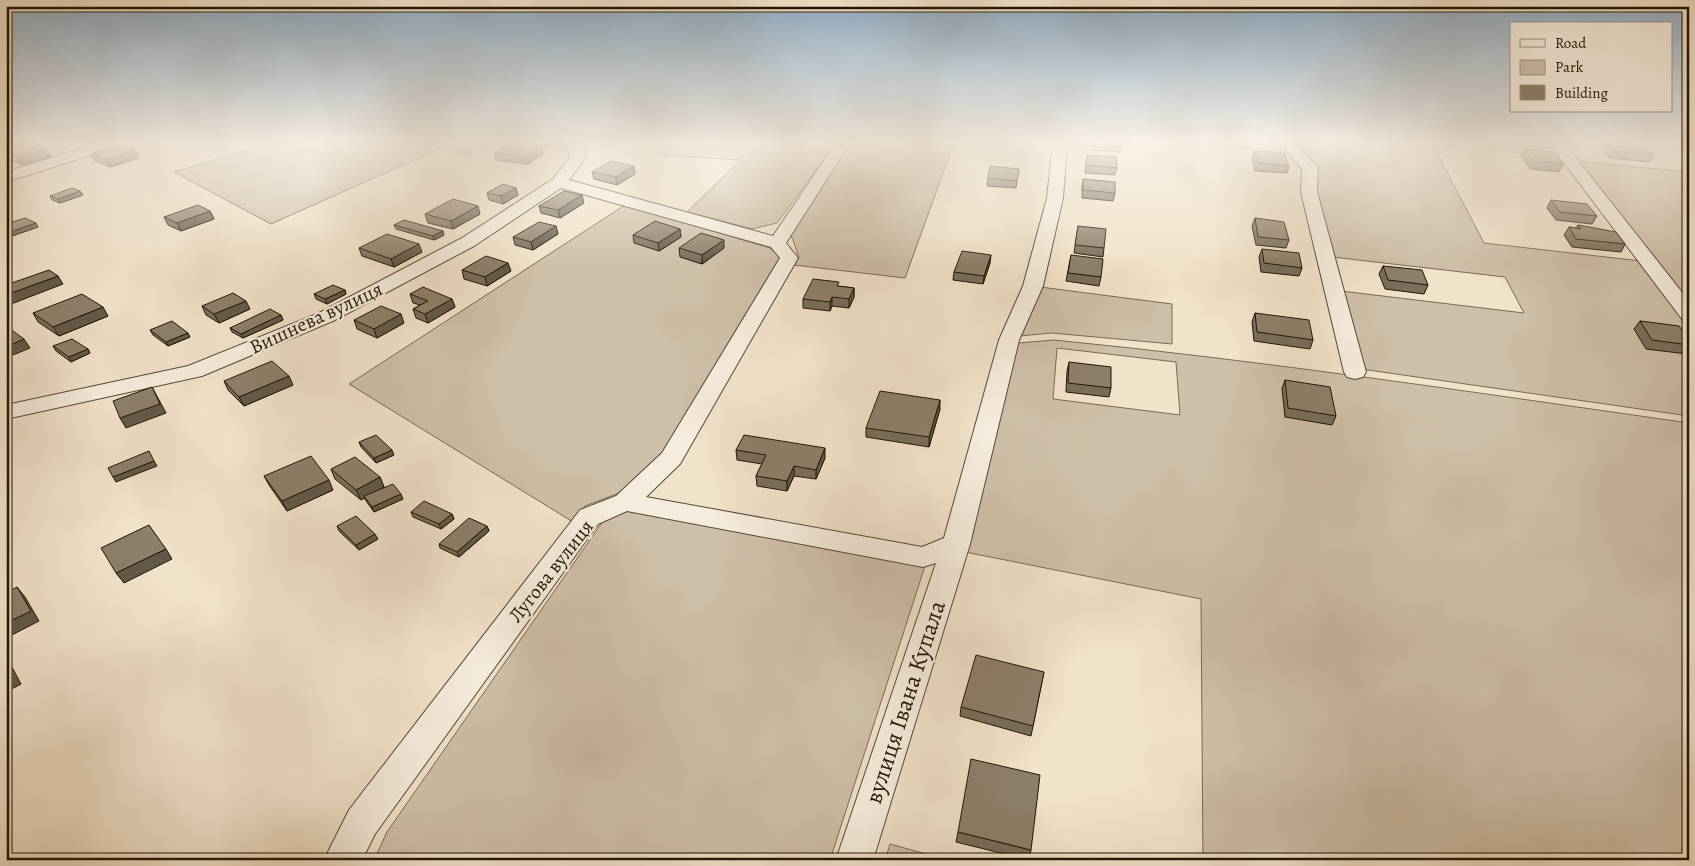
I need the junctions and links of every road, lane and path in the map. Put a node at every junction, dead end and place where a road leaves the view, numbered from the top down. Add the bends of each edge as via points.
1 (557, 183) edge
2 (564, 183) edge
3 (816, 183) edge
4 (1056, 183) edge
5 (1309, 183) edge
6 (1587, 183) edge
7 (777, 243) junction
8 (1689, 315) edge
9 (1355, 372) dead end
10 (6, 412) edge
11 (625, 502) junction
12 (956, 544) junction
13 (342, 860) edge
14 (854, 860) edge

1 - 10 street, Вишнева вулиця via 468,242 326,317 194,371
2 - 7 street
3 - 7 street
4 - 12 street, вулиця Івана Купала via 1035,278 1010,340
5 - 9 street
6 - 8 street
7 - 11 street, Лугова вулиця via 788,258 676,450
11 - 12 street via 923,557
11 - 13 street, Лугова вулиця via 589,518 362,822
12 - 14 street, вулиця Івана Купала

